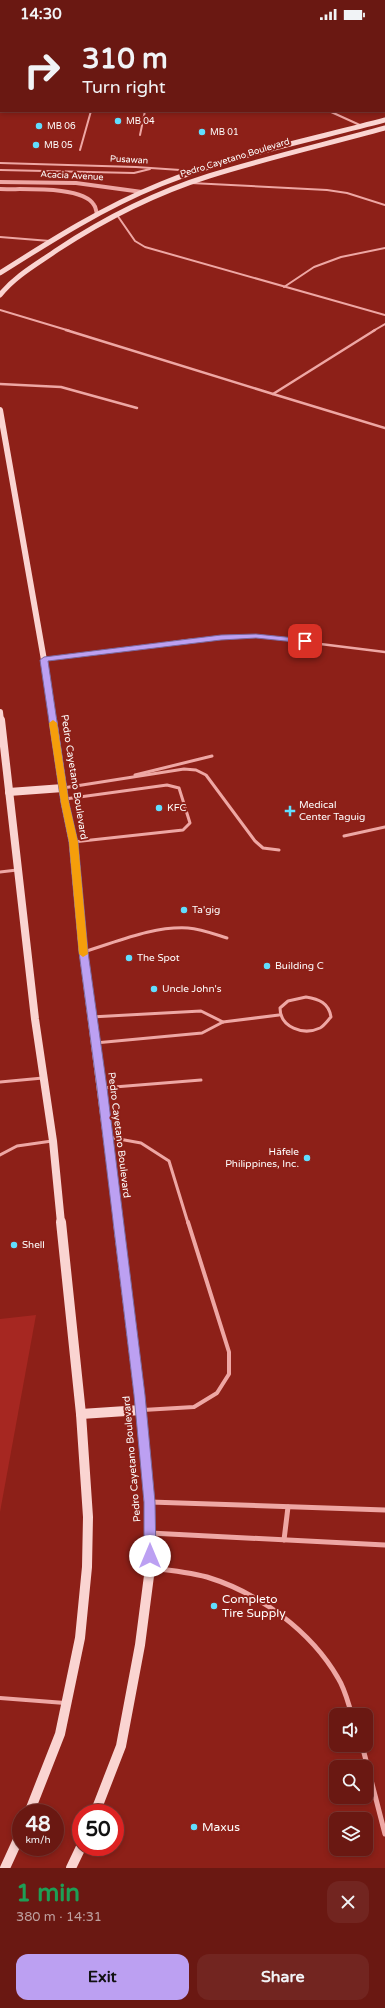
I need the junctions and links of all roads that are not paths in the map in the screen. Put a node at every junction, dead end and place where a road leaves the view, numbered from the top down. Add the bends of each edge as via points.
1 (91, 112) edge
2 (144, 112) edge
3 (331, 112) edge
4 (385, 120) edge
5 (363, 126) junction
6 (385, 128) edge
7 (140, 135) dead end
8 (80, 150) dead end
9 (0, 163) edge
10 (152, 168) junction
11 (0, 170) edge
12 (197, 171) junction
13 (0, 182) edge
14 (188, 183) junction
15 (0, 189) edge
16 (142, 192) junction
17 (385, 205) edge
18 (97, 214) junction
19 (117, 215) junction
20 (0, 238) edge
21 (50, 241) junction
22 (385, 248) edge
23 (0, 273) edge
24 (284, 287) junction
25 (0, 295) edge
26 (0, 310) edge
27 (385, 315) edge
28 (385, 324) edge
29 (0, 384) edge
30 (273, 394) junction
31 (137, 408) dead end
32 (0, 410) edge
33 (385, 428) edge
34 (385, 652) edge
35 (44, 660) junction
36 (0, 712) edge
37 (212, 756) dead end
38 (116, 780) junction
39 (63, 788) junction
40 (9, 792) junction
41 (64, 799) junction
42 (385, 827) edge
43 (344, 836) dead end
44 (73, 842) junction
45 (279, 850) dead end
46 (17, 870) junction
47 (0, 872) edge
48 (227, 938) dead end
49 (83, 952) junction
50 (279, 1015) junction
51 (91, 1017) junction
52 (223, 1022) junction
53 (95, 1043) junction
54 (43, 1078) junction
55 (201, 1080) dead end
56 (0, 1082) edge
57 (102, 1088) junction
58 (108, 1137) junction
59 (53, 1141) junction
60 (0, 1155) edge
61 (141, 1410) junction
62 (81, 1414) junction
63 (149, 1502) junction
64 (288, 1507) junction
65 (385, 1510) edge
66 (150, 1533) junction
67 (284, 1540) junction
68 (385, 1545) edge
69 (150, 1568) junction
70 (0, 1698) edge
71 (66, 1703) junction
72 (349, 1708) edge
73 (364, 1752) edge
74 (33, 1804) edge
75 (98, 1804) edge
76 (385, 1834) edge
77 (12, 1853) edge
78 (77, 1856) edge
79 (5, 1868) edge
80 (71, 1868) edge

1 - 8 lane
2 - 7 lane
3 - 5 lane
4 - 5 main road, Pedro Cayetano Boulevard
5 - 12 main road, Pedro Cayetano Boulevard
6 - 14 main road, Pedro Cayetano Boulevard
9 - 10 lane, Pusawan
10 - 11 lane, Pusawan via 128,173
10 - 12 lane
12 - 16 main road, Pedro Cayetano Boulevard
13 - 16 street, Acacia Avenue via 76,183
14 - 17 lane via 334,191
14 - 19 main road, Pedro Cayetano Boulevard
15 - 18 street, Acacia Avenue via 80,194 92,201
16 - 18 main road, Pedro Cayetano Boulevard
18 - 21 main road, Pedro Cayetano Boulevard
19 - 24 lane via 135,241 145,247
19 - 25 main road, Pedro Cayetano Boulevard via 24,272
20 - 21 lane
21 - 23 main road, Pedro Cayetano Boulevard
22 - 24 lane via 334,259
24 - 27 lane
26 - 30 lane
28 - 30 lane
29 - 31 lane via 61,387
30 - 33 lane
32 - 35 main road, Pedro Cayetano Boulevard
34 - 35 lane via 256,636 189,640
35 - 39 main road, Pedro Cayetano Boulevard
36 - 40 main road
37 - 38 lane
38 - 39 lane
38 - 45 lane via 184,769 196,770 206,775 255,841 263,848
39 - 40 main road
39 - 41 main road, Pedro Cayetano Boulevard
40 - 46 main road
41 - 44 main road, Pedro Cayetano Boulevard
41 - 44 lane via 174,785 179,788 190,823 183,830
42 - 43 lane
44 - 49 main road, Pedro Cayetano Boulevard
46 - 47 lane
46 - 54 main road
48 - 49 lane via 206,930 182,928 156,931
49 - 51 main road, Pedro Cayetano Boulevard
50 - 50 lane via 283,1004 289,1000 306,997 328,1006 331,1017 324,1026 300,1030 286,1025
50 - 52 lane
51 - 52 lane via 201,1011
51 - 53 main road, Pedro Cayetano Boulevard
52 - 53 lane via 202,1033
53 - 57 main road, Pedro Cayetano Boulevard
54 - 56 lane
54 - 59 main road
55 - 57 lane
57 - 58 main road, Pedro Cayetano Boulevard
58 - 61 main road, Pedro Cayetano Boulevard
58 - 61 lane via 129,1139 152,1147 169,1161 229,1352 229,1374 217,1393 194,1406
59 - 60 lane via 17,1146
59 - 62 main road
61 - 62 main road
61 - 63 main road, Pedro Cayetano Boulevard
62 - 71 main road via 88,1517 87,1567 80,1638
63 - 64 street
63 - 66 main road, Pedro Cayetano Boulevard
64 - 65 street
64 - 67 street
66 - 67 street
66 - 69 main road, Pedro Cayetano Boulevard
67 - 68 street
69 - 72 street via 186,1572 213,1579 245,1594 292,1623 315,1647 338,1678
69 - 75 main road, Pedro Cayetano Boulevard via 140,1645 121,1746
70 - 71 lane
71 - 74 main road via 60,1734
73 - 76 street
77 - 79 main road
78 - 80 main road

